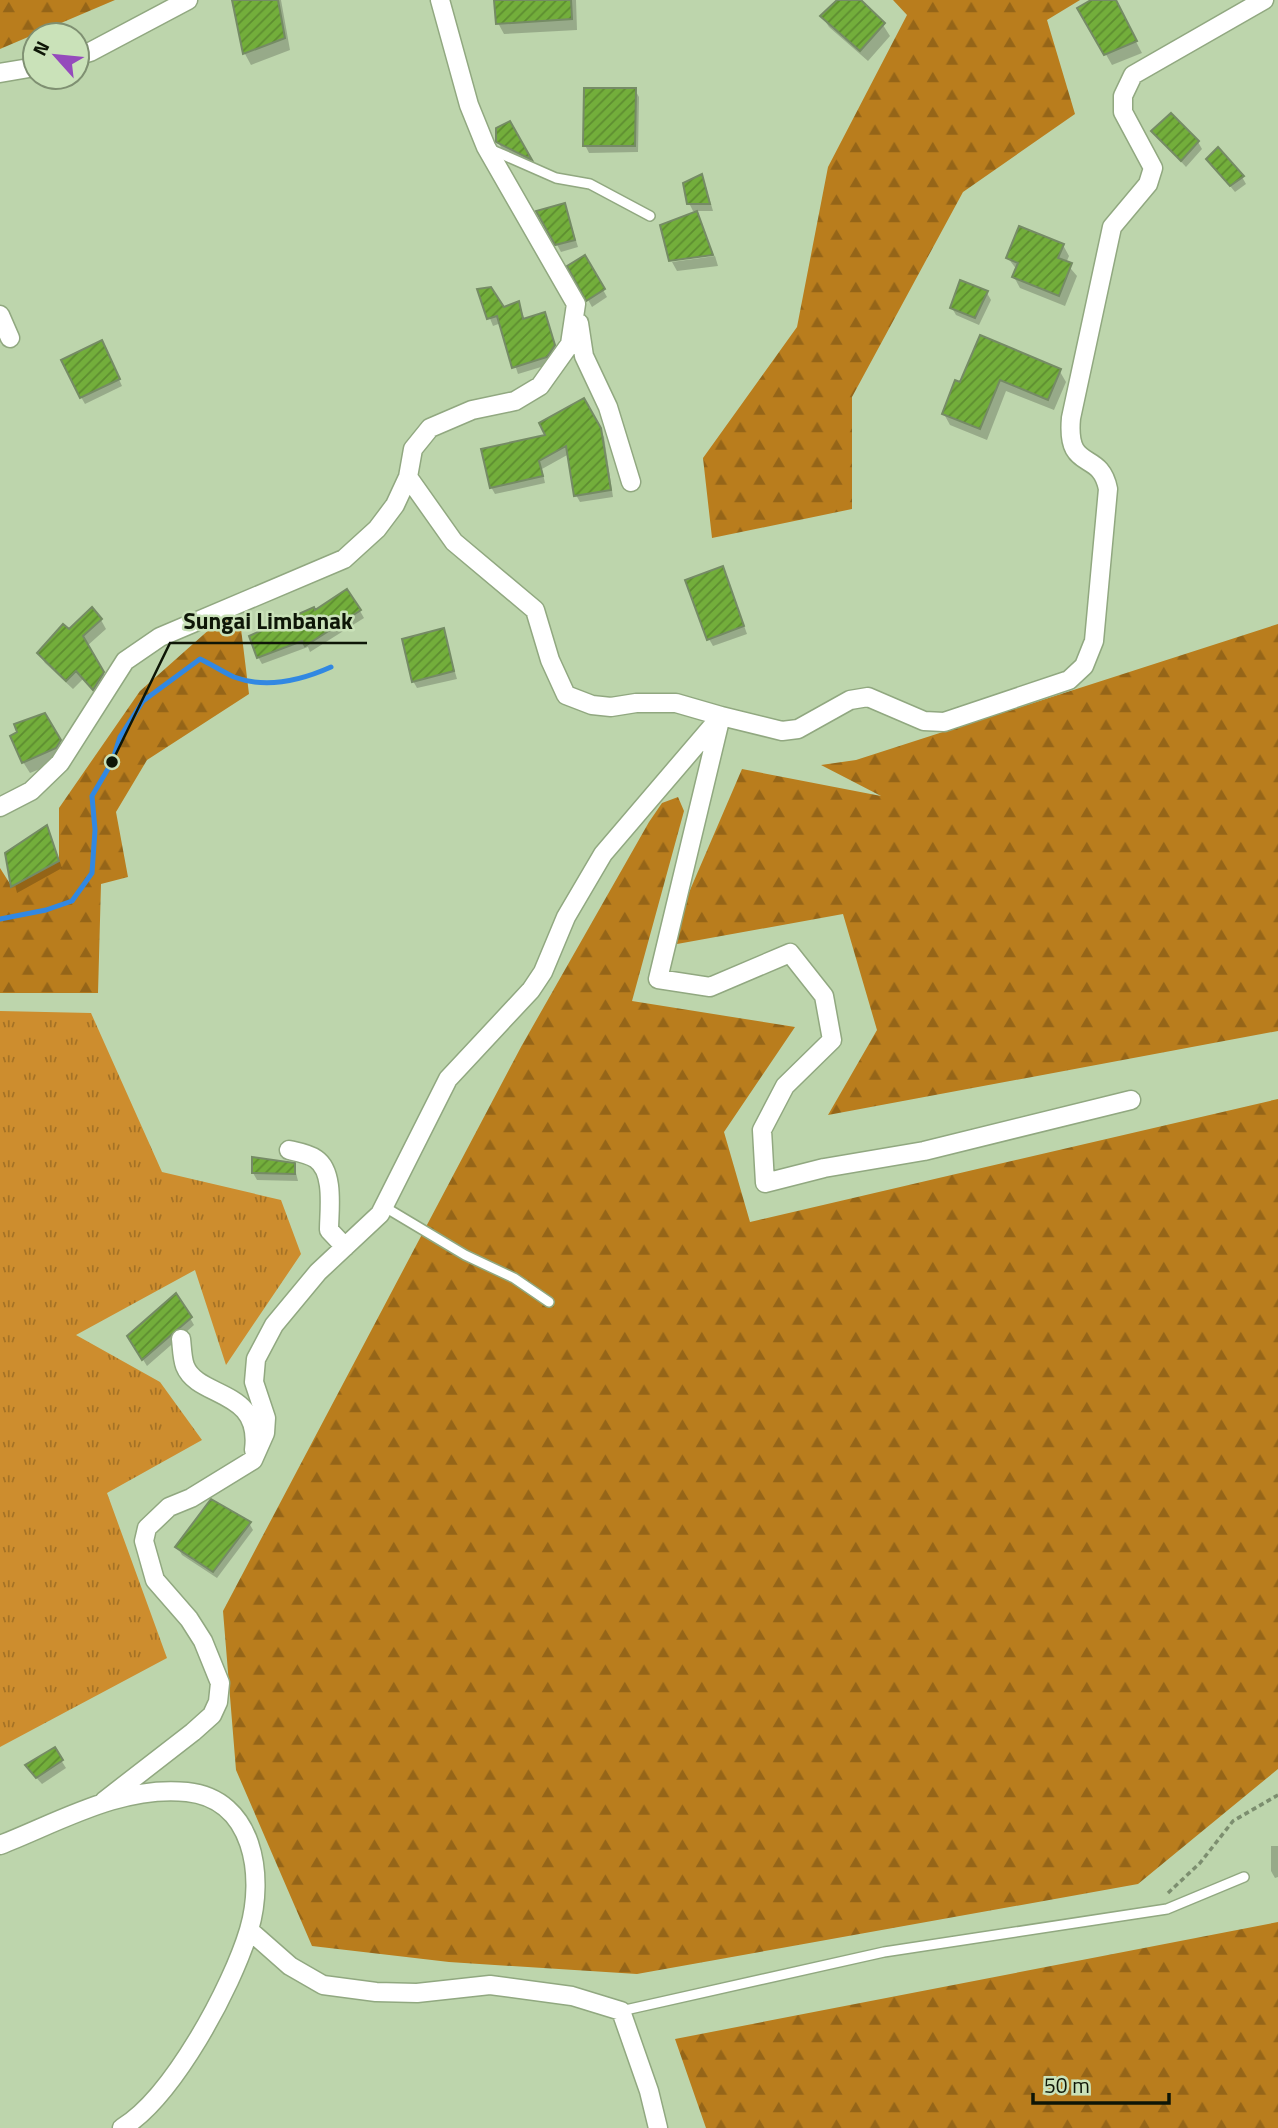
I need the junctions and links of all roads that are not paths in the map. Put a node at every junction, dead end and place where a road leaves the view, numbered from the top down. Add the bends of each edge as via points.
1 (188, 0) edge
2 (440, 0) edge
3 (1264, 0) edge
4 (91, 51) edge
5 (21, 69) edge
6 (0, 73) edge
7 (486, 147) junction
8 (650, 216) dead end
9 (576, 304) junction
10 (0, 315) edge
11 (10, 338) dead end
12 (408, 477) junction
13 (631, 482) dead end
14 (721, 716) junction
15 (0, 807) edge
16 (1131, 1100) dead end
17 (289, 1150) dead end
18 (383, 1206) junction
19 (345, 1247) junction
20 (549, 1302) dead end
21 (181, 1339) dead end
22 (253, 1460) junction
23 (104, 1801) junction
24 (0, 1845) edge
25 (1244, 1877) dead end
26 (249, 1930) junction
27 (621, 2011) junction
28 (122, 2128) edge
29 (658, 2128) edge

1 - 4 street
2 - 7 street via 468,105
3 - 14 street via 1133,75 1123,96 1123,112 1153,168 1148,184 1112,227 1071,418 1070,446 1099,469 1108,489 1094,641 1084,666 1069,681 944,722 924,721 868,697 850,700 798,729 782,731
5 - 6 street
7 - 8 lane via 556,178 590,184
7 - 9 street
9 - 12 street via 569,344 540,386 515,401 472,410 430,428 414,450
9 - 13 street via 584,356 608,407
10 - 11 street
12 - 14 street via 454,542 535,610 566,695 611,707 676,703
12 - 15 street via 396,505 344,559 160,637 125,661 60,763 31,791
14 - 16 street via 658,979 710,987 790,953 824,996 832,1040 785,1086 762,1130 765,1183 924,1151
14 - 18 street via 604,854 566,917 531,990 448,1079
17 - 19 street via 319,1160 330,1192 329,1230
18 - 19 street
18 - 20 lane
19 - 22 street via 274,1325 256,1359 254,1382 266,1418
21 - 22 street via 185,1368 240,1403 256,1441
22 - 23 street via 169,1507 147,1528 144,1541 155,1580 203,1641 219,1683 218,1702 212,1715 193,1732
23 - 24 street
23 - 26 street via 186,1792 225,1806 248,1837 254,1874
25 - 27 lane via 1167,1909 884,1952
26 - 27 street via 290,1966 323,1985 417,1993 490,1985 572,1996
26 - 28 street via 186,2059 151,2103
27 - 29 street

